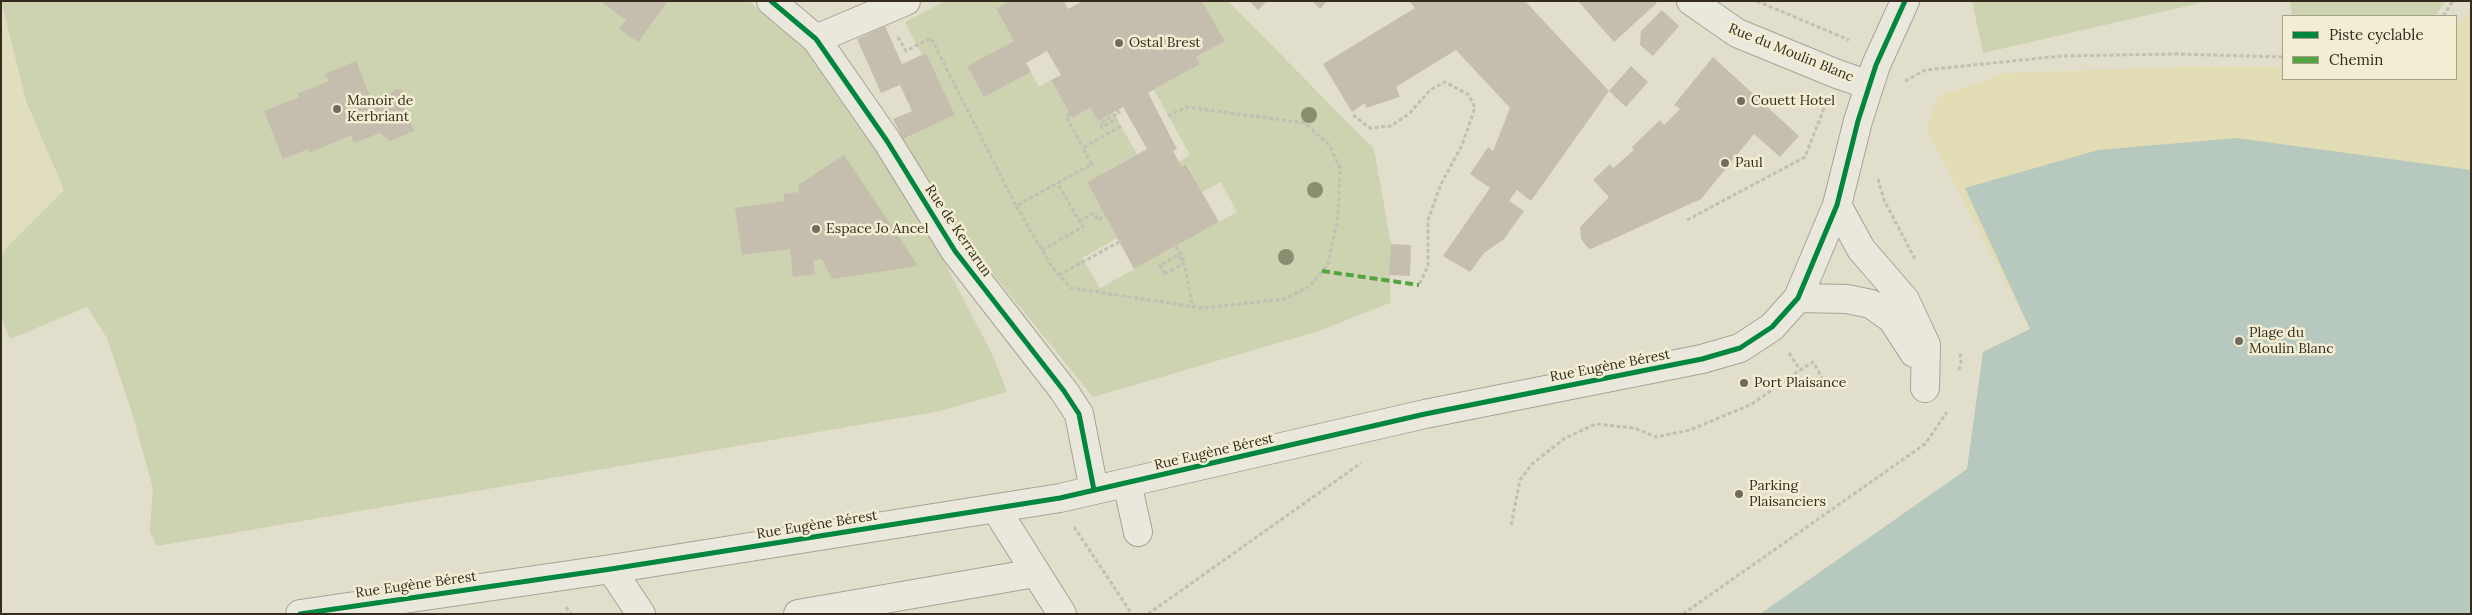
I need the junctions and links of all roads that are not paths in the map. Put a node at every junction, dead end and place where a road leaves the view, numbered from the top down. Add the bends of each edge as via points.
1 (770, 1) edge
2 (1691, 1) edge
3 (1905, 1) edge
4 (898, 3) edge
5 (816, 39) junction
6 (1869, 84) junction
7 (1837, 205) junction
8 (1798, 298) junction
9 (1128, 484) junction
10 (1094, 490) junction
11 (996, 509) junction
12 (1138, 532) dead end
13 (611, 569) junction
14 (1035, 573) junction
15 (300, 614) edge
16 (641, 614) edge
17 (798, 614) edge
18 (1062, 614) edge

1 - 5 street, Rue de Kerrarun
2 - 6 street, Rue du Moulin Blanc via 1737,33
3 - 6 street, Rue Eugène Bérest
4 - 5 street
5 - 10 street, Rue de Kerrarun via 887,141 955,251 1079,414
6 - 7 street, Rue Eugène Bérest
7 - 8 street, Rue Eugène Bérest
7 - 8 street via 1861,249 1905,300 1926,345 1925,388 1913,351 1892,319 1871,304 1847,299
8 - 9 street, Rue Eugène Bérest via 1772,327 1740,348 1702,359 1425,414
9 - 10 street, Rue Eugène Bérest
9 - 12 street
10 - 11 street, Rue Eugène Bérest
11 - 13 street, Rue Eugène Bérest
11 - 14 street
13 - 15 street, Rue Eugène Bérest
13 - 16 street
14 - 17 street
14 - 18 street

